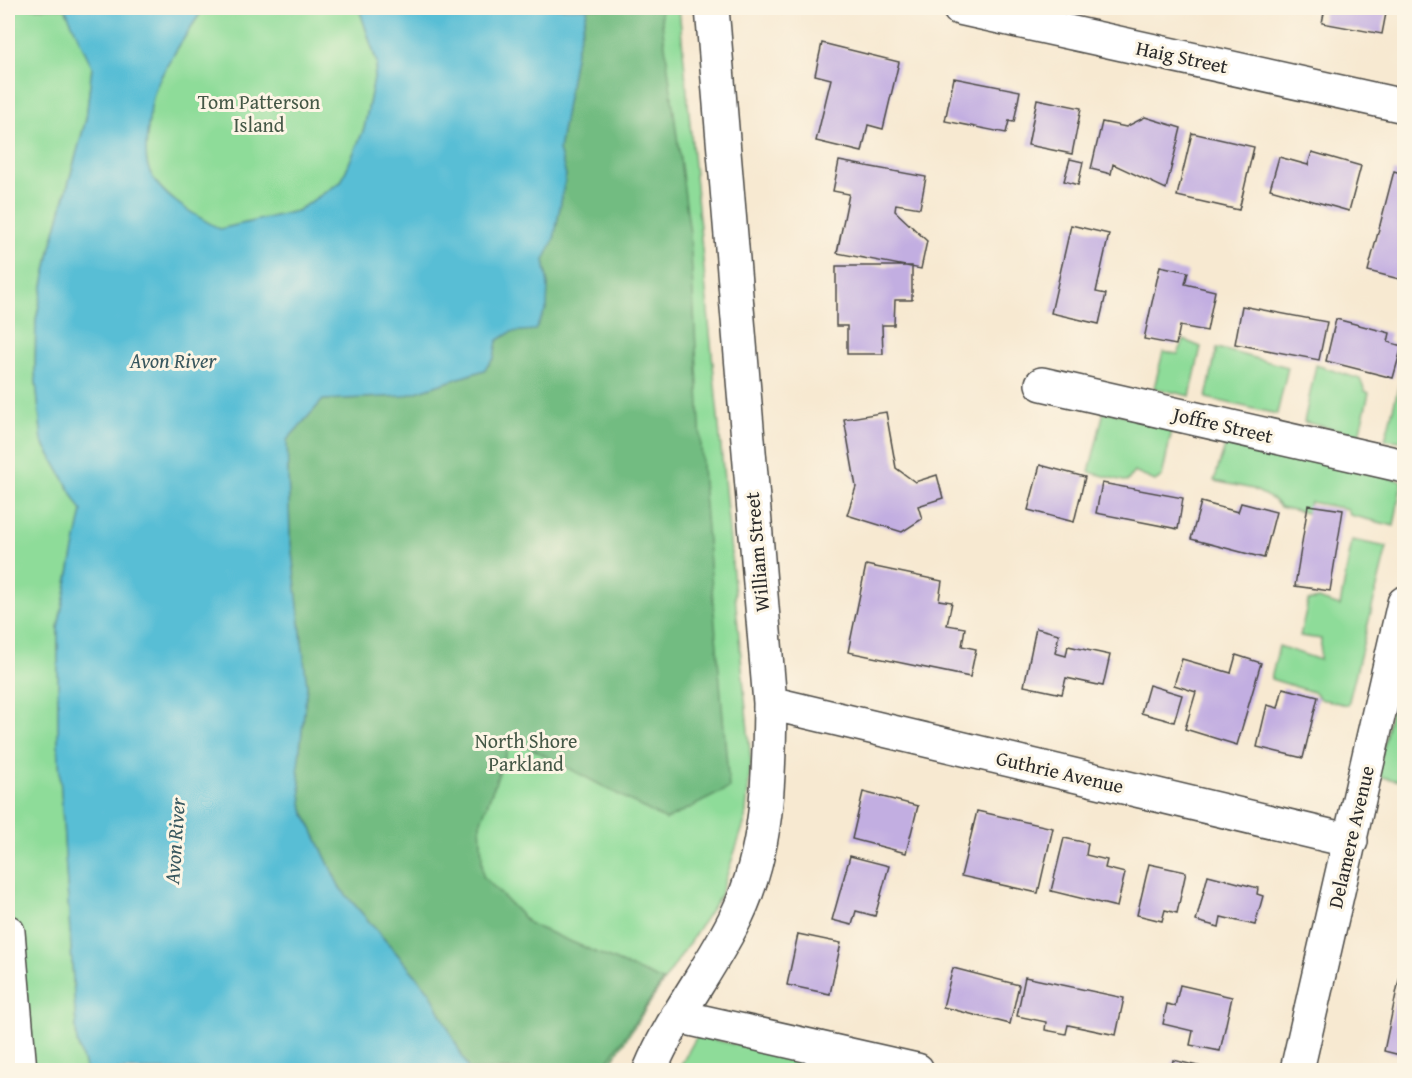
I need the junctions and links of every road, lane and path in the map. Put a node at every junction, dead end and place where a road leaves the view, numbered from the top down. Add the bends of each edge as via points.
1 (712, 8) edge
2 (959, 8) edge
3 (1404, 106) edge
4 (1042, 384) dead end
5 (1404, 466) edge
6 (1404, 603) edge
7 (770, 703) junction
8 (1351, 841) junction
9 (8, 932) edge
10 (677, 1016) junction
11 (20, 1071) edge
12 (650, 1071) edge
13 (917, 1071) edge
14 (1297, 1071) edge

1 - 7 street, William Street
2 - 3 street, Haig Street
4 - 5 street, Joffre Street
6 - 8 street, Delamere Avenue
7 - 8 street, Guthrie Avenue
7 - 10 street, William Street via 763,835 738,914
8 - 14 street, Delamere Avenue
9 - 11 street
10 - 12 street, William Street
10 - 13 street

